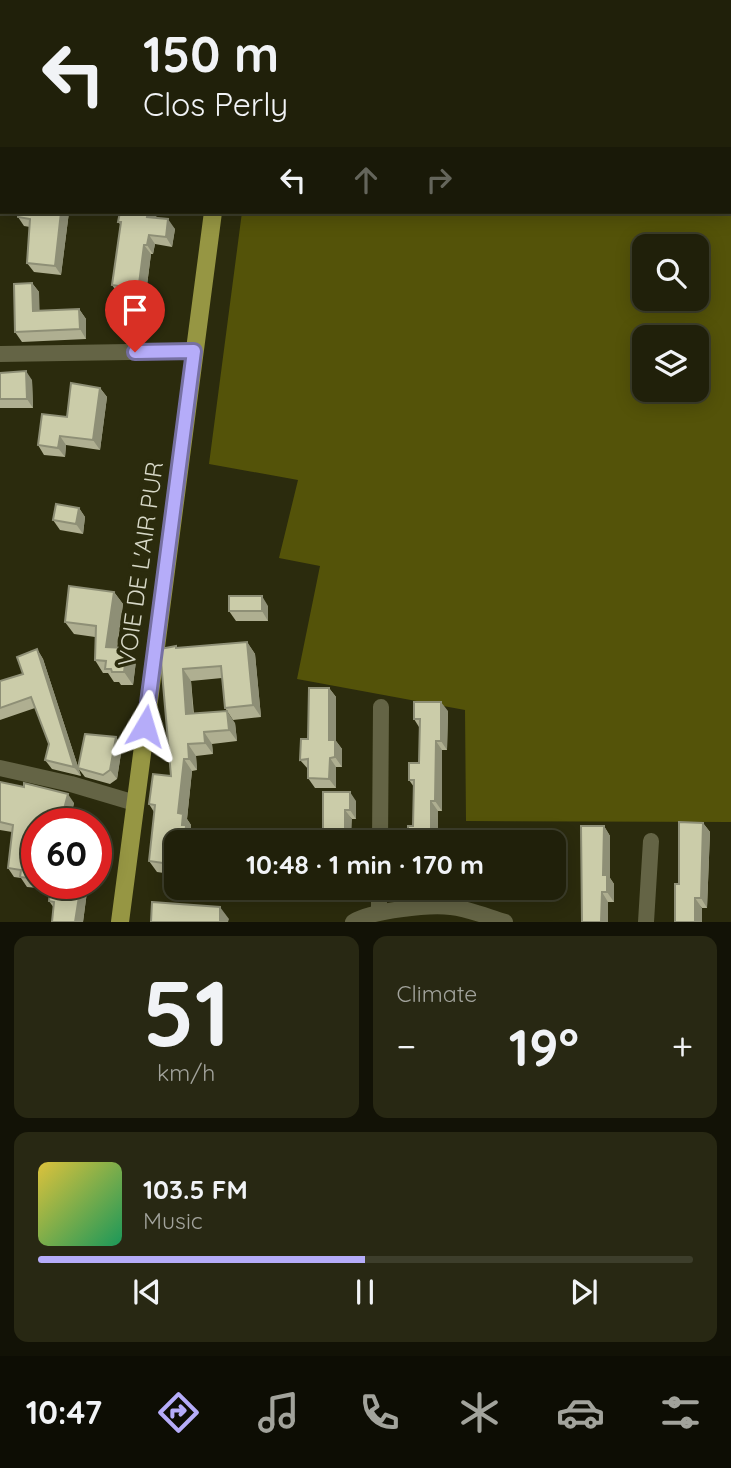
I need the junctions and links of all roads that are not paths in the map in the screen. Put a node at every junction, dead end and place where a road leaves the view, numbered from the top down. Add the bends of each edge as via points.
1 (213, 214) edge
2 (194, 351) junction
3 (0, 354) edge
4 (381, 707) dead end
5 (0, 768) edge
6 (135, 803) junction
7 (380, 830) edge
8 (652, 841) dead end
9 (379, 900) edge
10 (379, 912) junction
11 (120, 922) edge
12 (353, 922) edge
13 (505, 922) edge
14 (646, 922) edge

1 - 2 main road, VOIE DE L'AIR PUR
2 - 3 street
2 - 6 main road, VOIE DE L'AIR PUR
4 - 7 street
5 - 6 street
6 - 11 main road, VOIE DE L'AIR PUR
8 - 14 street
9 - 10 street
10 - 12 street
10 - 13 street via 451,907

